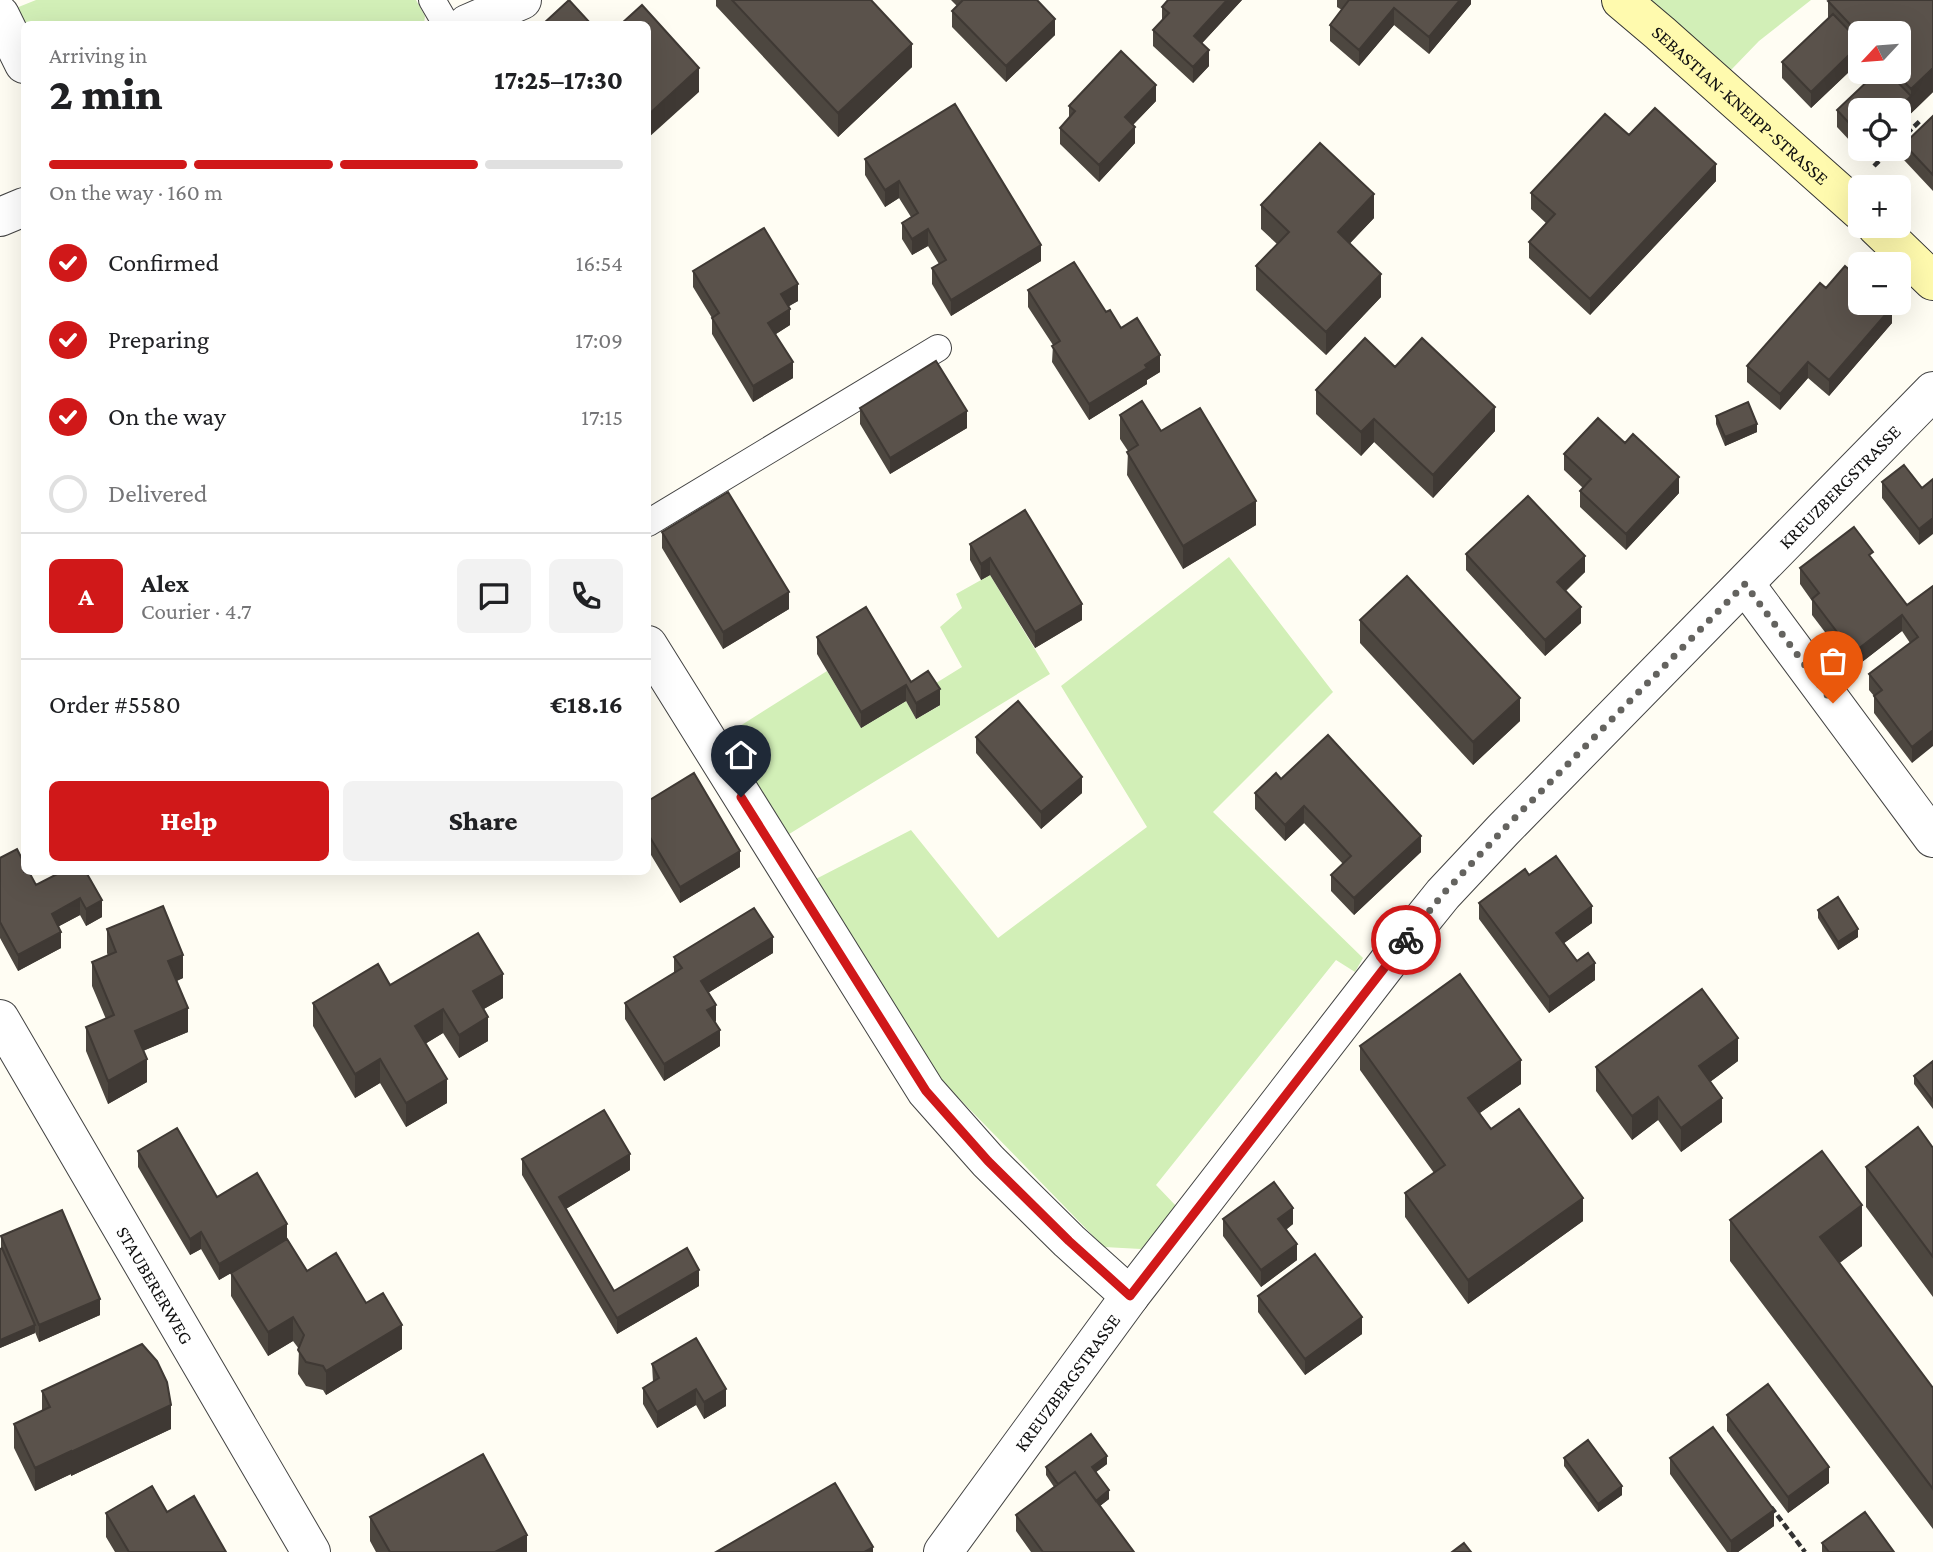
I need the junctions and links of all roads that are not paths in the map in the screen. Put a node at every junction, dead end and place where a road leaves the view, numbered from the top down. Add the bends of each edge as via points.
1 (432, 0) edge
2 (522, 0) edge
3 (1620, 0) edge
4 (0, 15) edge
5 (444, 21) edge
6 (474, 21) edge
7 (21, 58) edge
8 (1848, 200) edge
9 (21, 207) edge
10 (0, 217) edge
11 (1889, 238) edge
12 (1933, 281) edge
13 (938, 348) dead end
14 (1933, 391) edge
15 (651, 521) edge
16 (1745, 584) junction
17 (651, 650) edge
18 (1933, 838) edge
19 (0, 1019) edge
20 (1130, 1296) junction
21 (955, 1547) edge
22 (311, 1552) edge

1 - 5 lane
2 - 6 street
3 - 8 main road, SEBASTIAN-KNEIPP-STRASSE
4 - 7 street
9 - 10 street
11 - 12 main road
13 - 15 lane
14 - 16 street, KREUZBERGSTRASSE
16 - 18 street
16 - 20 street, KREUZBERGSTRASSE via 1443,894
17 - 20 street via 926,1091 988,1161
19 - 22 street, STAUBERERWEG
20 - 21 street, KREUZBERGSTRASSE

